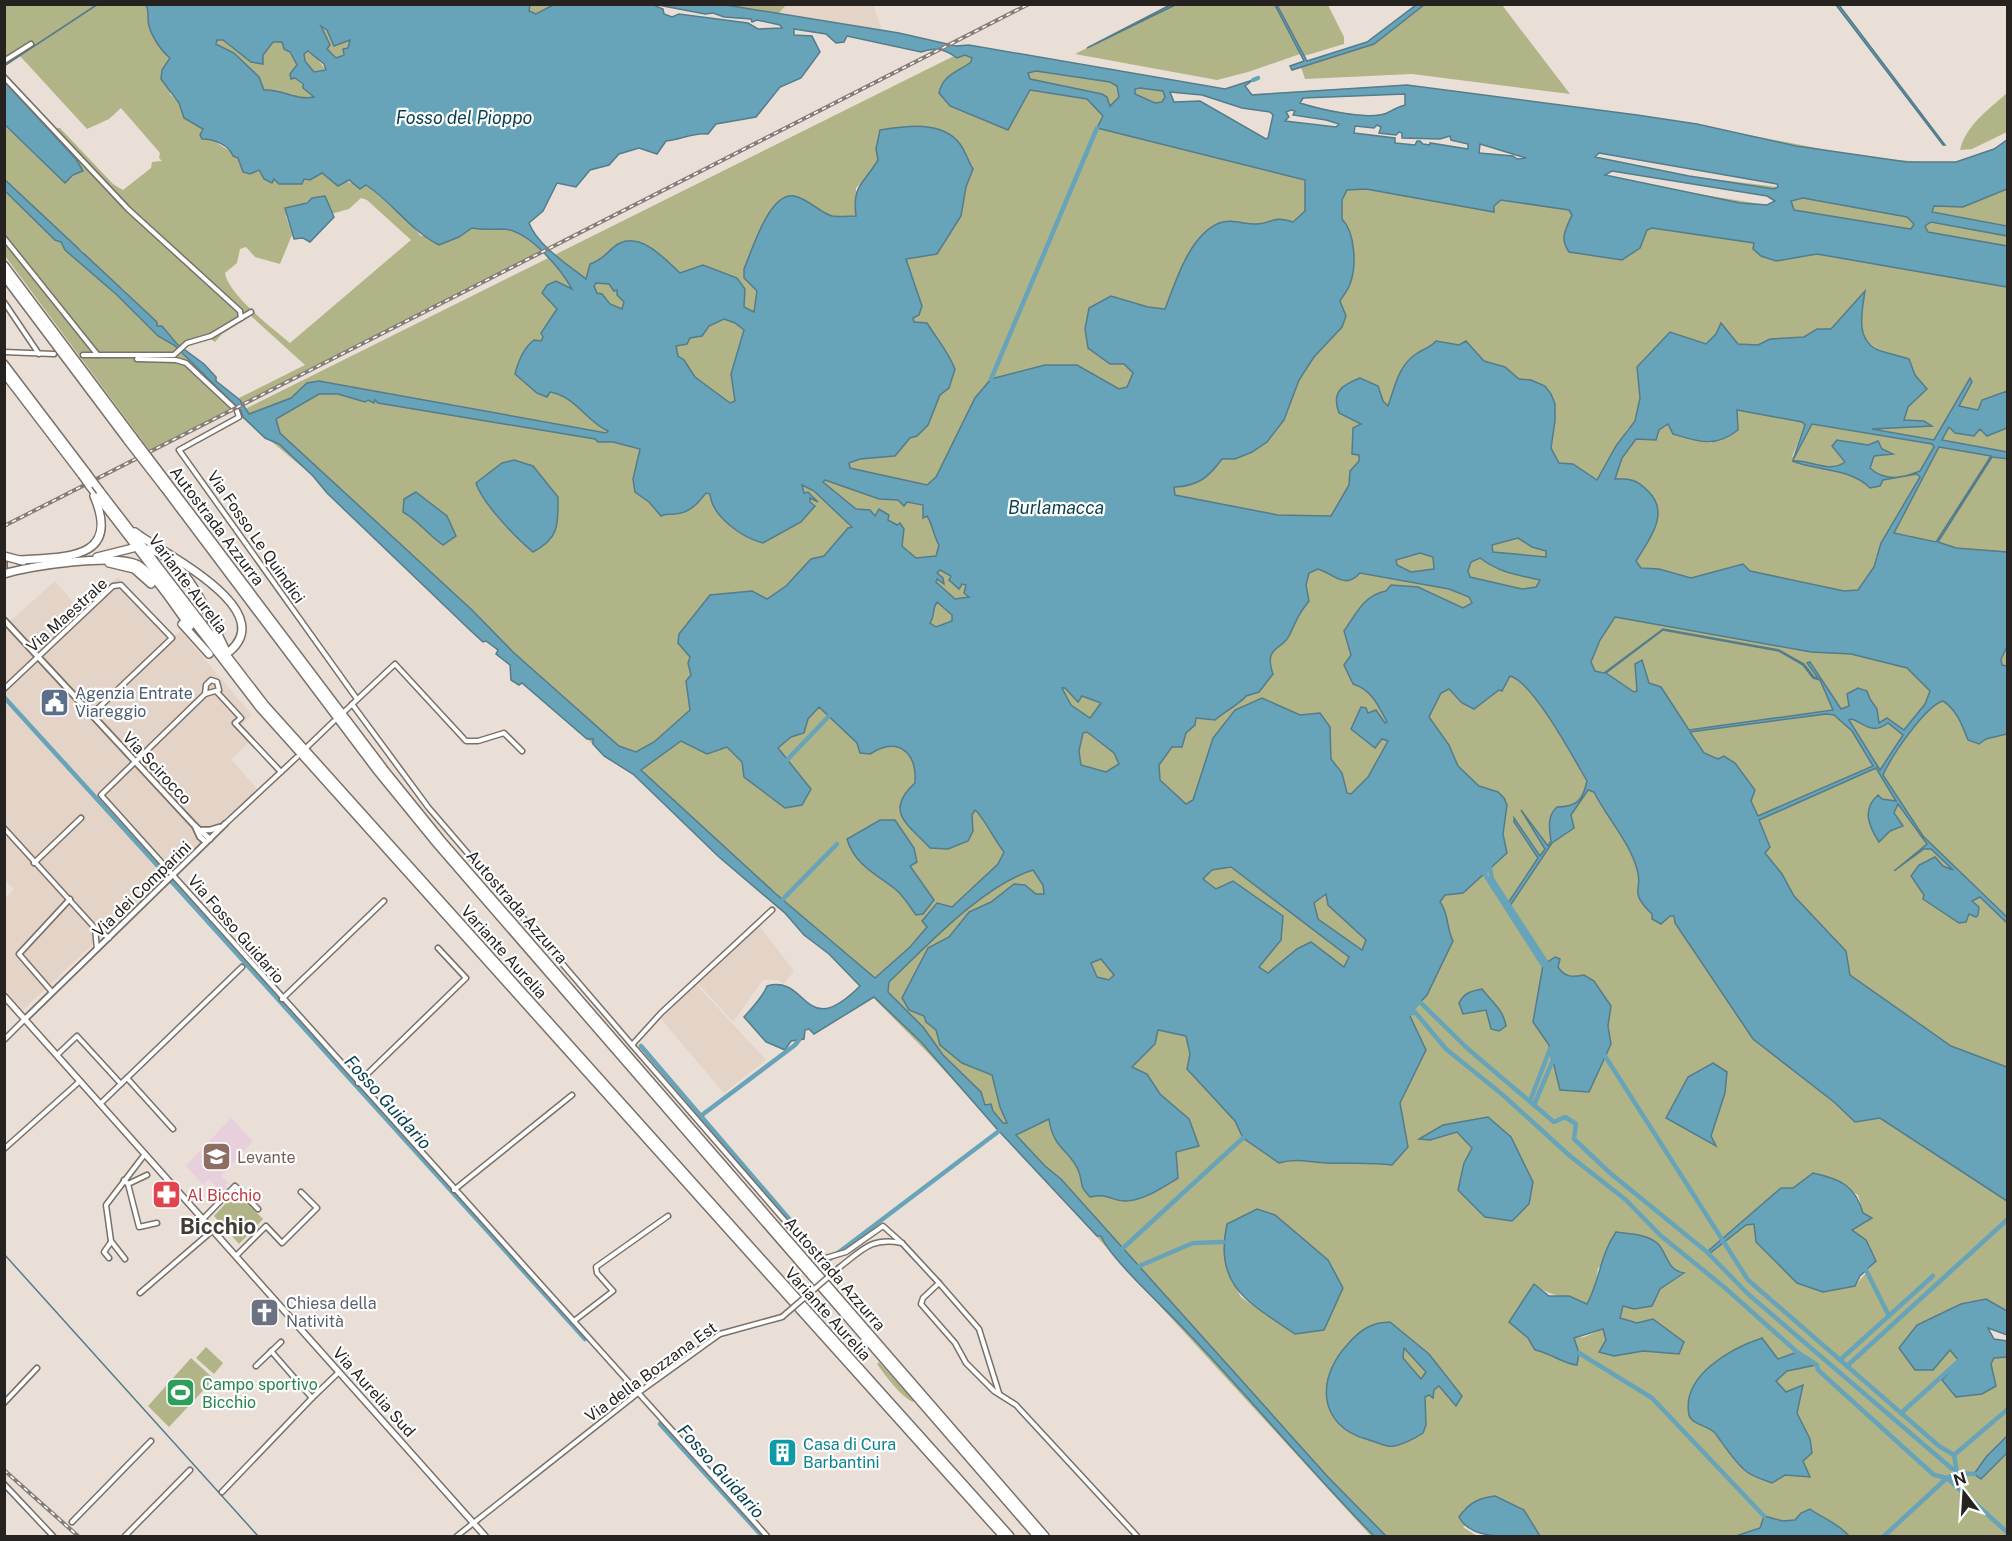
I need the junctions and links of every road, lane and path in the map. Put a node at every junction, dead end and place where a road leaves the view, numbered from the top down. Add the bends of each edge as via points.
1 (31, 44) dead end
2 (4, 61) edge
3 (4, 77) edge
4 (4, 238) edge
5 (4, 265) edge
6 (4, 276) edge
7 (4, 302) edge
8 (251, 312) dead end
9 (241, 318) junction
10 (4, 352) edge
11 (39, 354) junction
12 (54, 354) dead end
13 (98, 355) junction
14 (83, 356) dead end
15 (122, 357) junction
16 (4, 364) edge
17 (4, 372) edge
18 (131, 439) junction
19 (84, 474) junction
20 (165, 484) junction
21 (96, 493) junction
22 (117, 513) junction
23 (133, 548) dead end
24 (147, 549) dead end
25 (4, 556) edge
26 (19, 560) junction
27 (4, 562) edge
28 (83, 562) junction
29 (70, 563) junction
30 (4, 567) edge
31 (4, 574) edge
32 (4, 620) edge
33 (230, 651) dead end
34 (209, 654) dead end
35 (39, 657) junction
36 (239, 674) junction
37 (238, 682) junction
38 (5, 689) edge
39 (217, 692) junction
40 (205, 694) junction
41 (357, 699) junction
42 (352, 704) junction
43 (345, 711) dead end
44 (91, 715) junction
45 (334, 721) dead end
46 (306, 748) dead end
47 (522, 751) dead end
48 (297, 757) dead end
49 (135, 761) junction
50 (281, 772) junction
51 (81, 818) dead end
52 (225, 824) junction
53 (195, 826) junction
54 (4, 828) edge
55 (201, 830) junction
56 (200, 837) junction
57 (208, 840) junction
58 (198, 850) junction
59 (34, 863) junction
60 (173, 876) junction
61 (70, 899) junction
62 (384, 901) dead end
63 (772, 910) dead end
64 (94, 927) junction
65 (109, 938) junction
66 (438, 948) dead end
67 (97, 949) junction
68 (242, 967) dead end
69 (52, 992) junction
70 (4, 996) edge
71 (282, 999) junction
72 (25, 1019) junction
73 (4, 1040) edge
74 (632, 1045) junction
75 (57, 1055) junction
76 (127, 1078) junction
77 (80, 1081) junction
78 (358, 1083) junction
79 (121, 1084) junction
80 (572, 1095) dead end
81 (100, 1104) junction
82 (173, 1129) dead end
83 (4, 1149) edge
84 (145, 1154) junction
85 (147, 1175) dead end
86 (124, 1180) junction
87 (129, 1184) junction
88 (454, 1190) junction
89 (301, 1192) dead end
90 (258, 1209) dead end
91 (668, 1216) dead end
92 (202, 1219) junction
93 (157, 1223) dead end
94 (213, 1231) junction
95 (111, 1241) junction
96 (903, 1243) junction
97 (236, 1257) junction
98 (109, 1258) dead end
99 (125, 1259) dead end
100 (939, 1283) junction
101 (140, 1293) dead end
102 (574, 1321) junction
103 (281, 1342) dead end
104 (271, 1352) junction
105 (256, 1366) dead end
106 (37, 1368) dead end
107 (338, 1373) junction
108 (638, 1393) junction
109 (999, 1394) junction
110 (312, 1398) junction
111 (4, 1402) edge
112 (151, 1441) dead end
113 (190, 1470) dead end
114 (4, 1484) edge
115 (222, 1492) dead end
116 (72, 1522) dead end
117 (473, 1523) junction
118 (53, 1536) edge
119 (125, 1536) edge
120 (457, 1536) edge
121 (484, 1536) edge
122 (767, 1536) edge
123 (1003, 1536) edge
124 (1010, 1536) edge
125 (1037, 1536) edge
126 (1046, 1536) edge
127 (1137, 1536) edge

1 - 2 street
3 - 9 street via 128,209 240,311
4 - 13 street
5 - 18 highway, Autostrada Azzurra
6 - 18 highway, Autostrada Azzurra
7 - 11 street
8 - 9 street
9 - 15 street via 212,336 184,344 177,352 165,356
10 - 11 street
11 - 12 street
13 - 14 street
13 - 15 street
15 - 41 street, Via Fosso Le Quindici via 186,363 235,409 238,417 179,450
16 - 19 highway, Variante Aurelia
17 - 19 highway, Variante Aurelia
18 - 20 highway, Autostrada Azzurra, bridge
19 - 21 highway, Variante Aurelia, bridge
19 - 21 highway, Variante Aurelia, bridge
20 - 125 highway, Autostrada Azzurra via 369,760 438,845
20 - 126 highway, Autostrada Azzurra via 441,840
21 - 22 highway, Variante Aurelia
21 - 26 highway via 101,526 91,548 72,556
21 - 37 highway, Variante Aurelia
22 - 33 highway via 140,536 199,572 224,597 242,628 240,640
22 - 36 highway, Variante Aurelia
23 - 28 highway
24 - 36 highway via 166,555 183,572
25 - 26 highway
26 - 29 highway
27 - 30 street
28 - 29 highway
28 - 34 highway via 115,564 137,571
28 - 37 highway via 119,559 140,566
29 - 31 highway
32 - 35 street, Via Scirocco
35 - 38 street, Via Maestrale
35 - 44 street, Via Scirocco
35 - 44 street, Via Maestrale via 119,584 172,638
36 - 124 highway, Variante Aurelia
37 - 123 highway, Variante Aurelia
39 - 40 street
39 - 40 street via 219,684 211,680
39 - 50 street via 241,718 236,723
40 - 49 street
41 - 42 street
41 - 47 street via 395,664 466,741 504,734
42 - 43 street
42 - 74 street via 435,815
44 - 49 street, Via Scirocco
45 - 46 street
48 - 50 street, Via dei Comparini
49 - 53 street, Via Scirocco
49 - 60 street, Via Fosso Guidario via 101,795
50 - 52 street, Via dei Comparini
51 - 59 street
52 - 55 street
52 - 57 street, Via dei Comparini
53 - 55 street, Via Scirocco
53 - 56 street, Via Scirocco
54 - 59 street
55 - 57 street, Via Scirocco
56 - 57 street, Via Scirocco
56 - 58 street
57 - 58 street, Via dei Comparini
58 - 60 street, Via dei Comparini
59 - 61 street
60 - 65 street, Via dei Comparini
60 - 71 street, Via Fosso Guidario
61 - 64 street
61 - 69 street via 19,954
62 - 71 street, Via Fosso Guidario
63 - 74 street
64 - 65 street
64 - 67 street
65 - 67 street, Via dei Comparini
66 - 78 street via 466,978
67 - 69 street, Via dei Comparini
68 - 76 street
69 - 72 street, Via dei Comparini
70 - 72 main road, Via Aurelia Sud
71 - 78 street, Via Fosso Guidario
72 - 73 street, Via dei Comparini
72 - 75 main road, Via Aurelia Sud
74 - 96 street via 824,1260 883,1226
75 - 77 main road, Via Aurelia Sud
75 - 79 street via 77,1036
76 - 79 street
76 - 82 street
77 - 81 main road, Via Aurelia Sud
77 - 83 street
78 - 88 street, Via Fosso Guidario
79 - 81 street
80 - 88 street
81 - 84 main road, Via Aurelia Sud
84 - 86 street
84 - 92 main road, Via Aurelia Sud
85 - 87 street
86 - 87 street
86 - 95 street via 106,1205
87 - 93 street via 136,1223 139,1227
88 - 102 street, Via Fosso Guidario
89 - 97 street via 317,1208 282,1243 266,1226
90 - 92 street via 235,1186
91 - 102 street via 596,1267 613,1291
92 - 94 main road, Via Aurelia Sud
94 - 97 main road, Via Aurelia Sud
94 - 101 street
95 - 98 street via 104,1252
95 - 99 street
96 - 100 street
96 - 108 street, Via della Bozzana Est, bridge via 888,1240 869,1244 782,1317 720,1334
97 - 107 main road, Via Aurelia Sud
100 - 109 street via 979,1329
100 - 109 street via 923,1298 923,1308 955,1343 966,1363
102 - 108 street, Via Fosso Guidario
103 - 104 street
104 - 105 street
104 - 110 street
106 - 111 street
107 - 110 street
107 - 117 main road, Via Aurelia Sud
108 - 117 street, Via della Bozzana Est
108 - 122 street, Via Fosso Guidario
109 - 127 street via 1016,1405
110 - 115 street
112 - 116 street
113 - 119 street
114 - 118 street
117 - 120 street, Via della Bozzana Est
117 - 121 main road, Via Aurelia Sud

